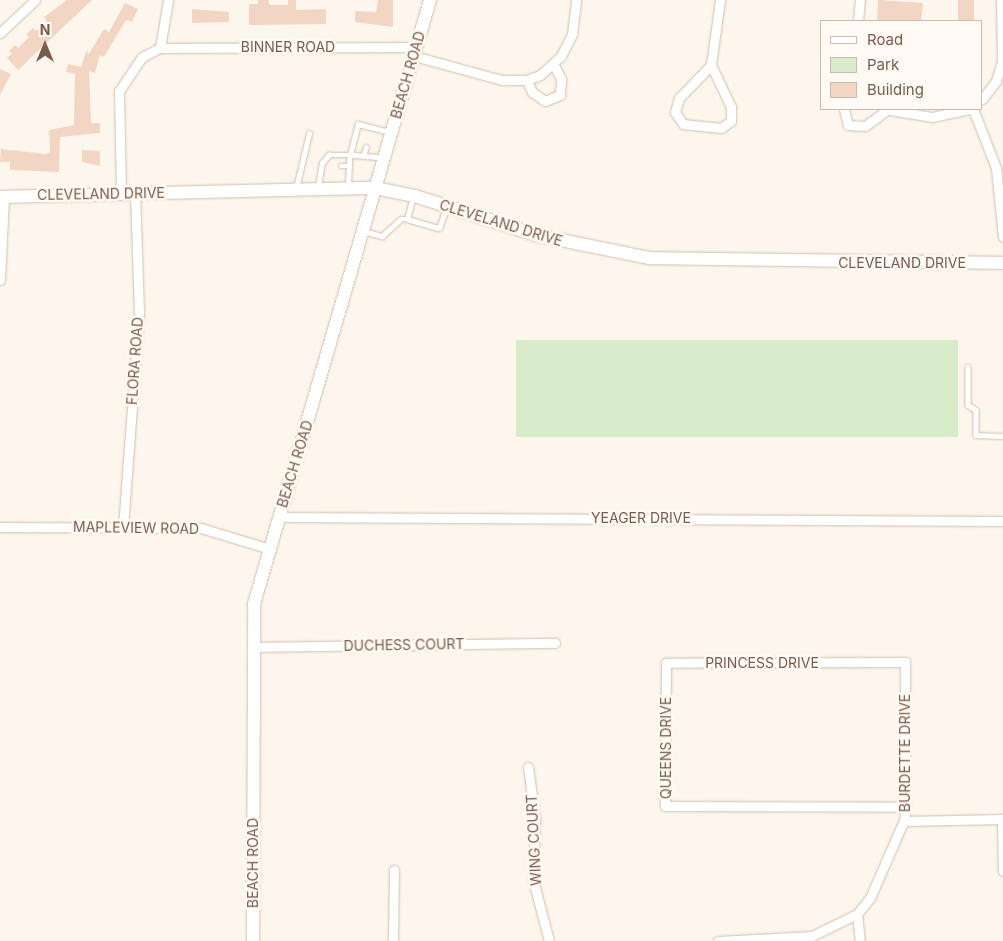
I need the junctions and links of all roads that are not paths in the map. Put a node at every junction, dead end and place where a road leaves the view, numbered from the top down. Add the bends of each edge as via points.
1 (35, 0) edge
2 (168, 0) edge
3 (430, 0) edge
4 (576, 0) edge
5 (720, 0) edge
6 (860, 0) edge
7 (1001, 0) edge
8 (858, 20) edge
9 (0, 33) edge
10 (160, 48) junction
11 (415, 52) junction
12 (554, 65) junction
13 (711, 65) junction
14 (527, 80) junction
15 (983, 98) edge
16 (844, 110) edge
17 (885, 110) edge
18 (892, 110) edge
19 (964, 110) edge
20 (973, 110) edge
21 (371, 127) junction
22 (392, 132) junction
23 (309, 134) dead end
24 (370, 134) dead end
25 (366, 147) dead end
26 (350, 155) junction
27 (363, 156) junction
28 (384, 158) junction
29 (321, 166) junction
30 (327, 166) dead end
31 (341, 166) dead end
32 (350, 166) junction
33 (348, 188) junction
34 (375, 188) junction
35 (296, 189) junction
36 (318, 189) junction
37 (121, 194) junction
38 (135, 194) junction
39 (413, 196) junction
40 (2, 197) edge
41 (447, 206) junction
42 (407, 219) junction
43 (363, 231) junction
44 (1003, 232) edge
45 (1003, 237) edge
46 (1003, 263) edge
47 (0, 280) edge
48 (968, 367) dead end
49 (1003, 436) edge
50 (278, 517) junction
51 (1003, 521) edge
52 (0, 527) edge
53 (123, 527) junction
54 (270, 549) junction
55 (555, 642) dead end
56 (253, 647) junction
57 (858, 662) joint
58 (666, 663) joint
59 (528, 767) dead end
60 (904, 807) junction
61 (1003, 819) edge
62 (904, 822) junction
63 (394, 870) dead end
64 (1003, 871) edge
65 (857, 914) junction
66 (253, 941) edge
67 (393, 941) edge
68 (549, 941) edge
69 (718, 941) edge
70 (860, 941) edge

1 - 9 street
2 - 10 street
3 - 11 street, BEACH ROAD
4 - 12 street via 572,34
5 - 13 street
6 - 8 street
7 - 15 street via 1002,61 996,80
10 - 11 street, BINNER ROAD
10 - 37 street via 142,56 119,91
11 - 14 street, BINNER ROAD via 502,80
11 - 22 street, BEACH ROAD
12 - 14 street
12 - 14 street via 561,79 560,95 545,101 532,92
13 - 13 street via 732,107 731,121 722,128 683,124 675,112 679,98
16 - 17 street via 848,125 865,126
18 - 19 street via 932,117
20 - 44 street via 996,168
21 - 22 lane
21 - 24 lane
21 - 26 lane via 358,124
22 - 28 street, BEACH ROAD
23 - 35 lane
25 - 27 lane
26 - 27 lane
26 - 29 lane via 328,155
26 - 32 lane
27 - 28 lane
28 - 34 street, BEACH ROAD
29 - 30 lane
29 - 36 lane
31 - 32 lane
32 - 33 lane
33 - 34 street, CLEVELAND DRIVE
33 - 36 street, CLEVELAND DRIVE
34 - 39 street, CLEVELAND DRIVE
34 - 43 street, BEACH ROAD
35 - 36 street, CLEVELAND DRIVE
35 - 38 street, CLEVELAND DRIVE
37 - 38 street, CLEVELAND DRIVE
37 - 40 street, CLEVELAND DRIVE
38 - 53 street, FLORA ROAD via 139,313
39 - 41 street, CLEVELAND DRIVE
39 - 42 lane
40 - 47 street
41 - 42 lane via 439,228
41 - 46 street, CLEVELAND DRIVE via 536,235 649,258
42 - 43 lane via 401,219 382,236
43 - 50 street, BEACH ROAD
44 - 45 street
48 - 49 lane via 968,405 976,410 976,436
50 - 51 street, YEAGER DRIVE
50 - 54 street, BEACH ROAD
52 - 53 street, MAPLEVIEW ROAD
53 - 54 street, MAPLEVIEW ROAD via 201,528
54 - 56 street, BEACH ROAD via 254,604
55 - 56 street, DUCHESS COURT
56 - 66 street, BEACH ROAD
57 - 58 street, PRINCESS DRIVE
57 - 60 street, BURDETTE DRIVE via 905,662
58 - 60 street, QUEENS DRIVE via 665,806
59 - 68 street, WING COURT via 535,818 533,880
60 - 62 street, BURDETTE DRIVE
61 - 62 street
61 - 64 street
62 - 65 street, BURDETTE DRIVE via 870,898
63 - 67 street
65 - 69 street, BURDETTE DRIVE via 812,936
65 - 70 street

